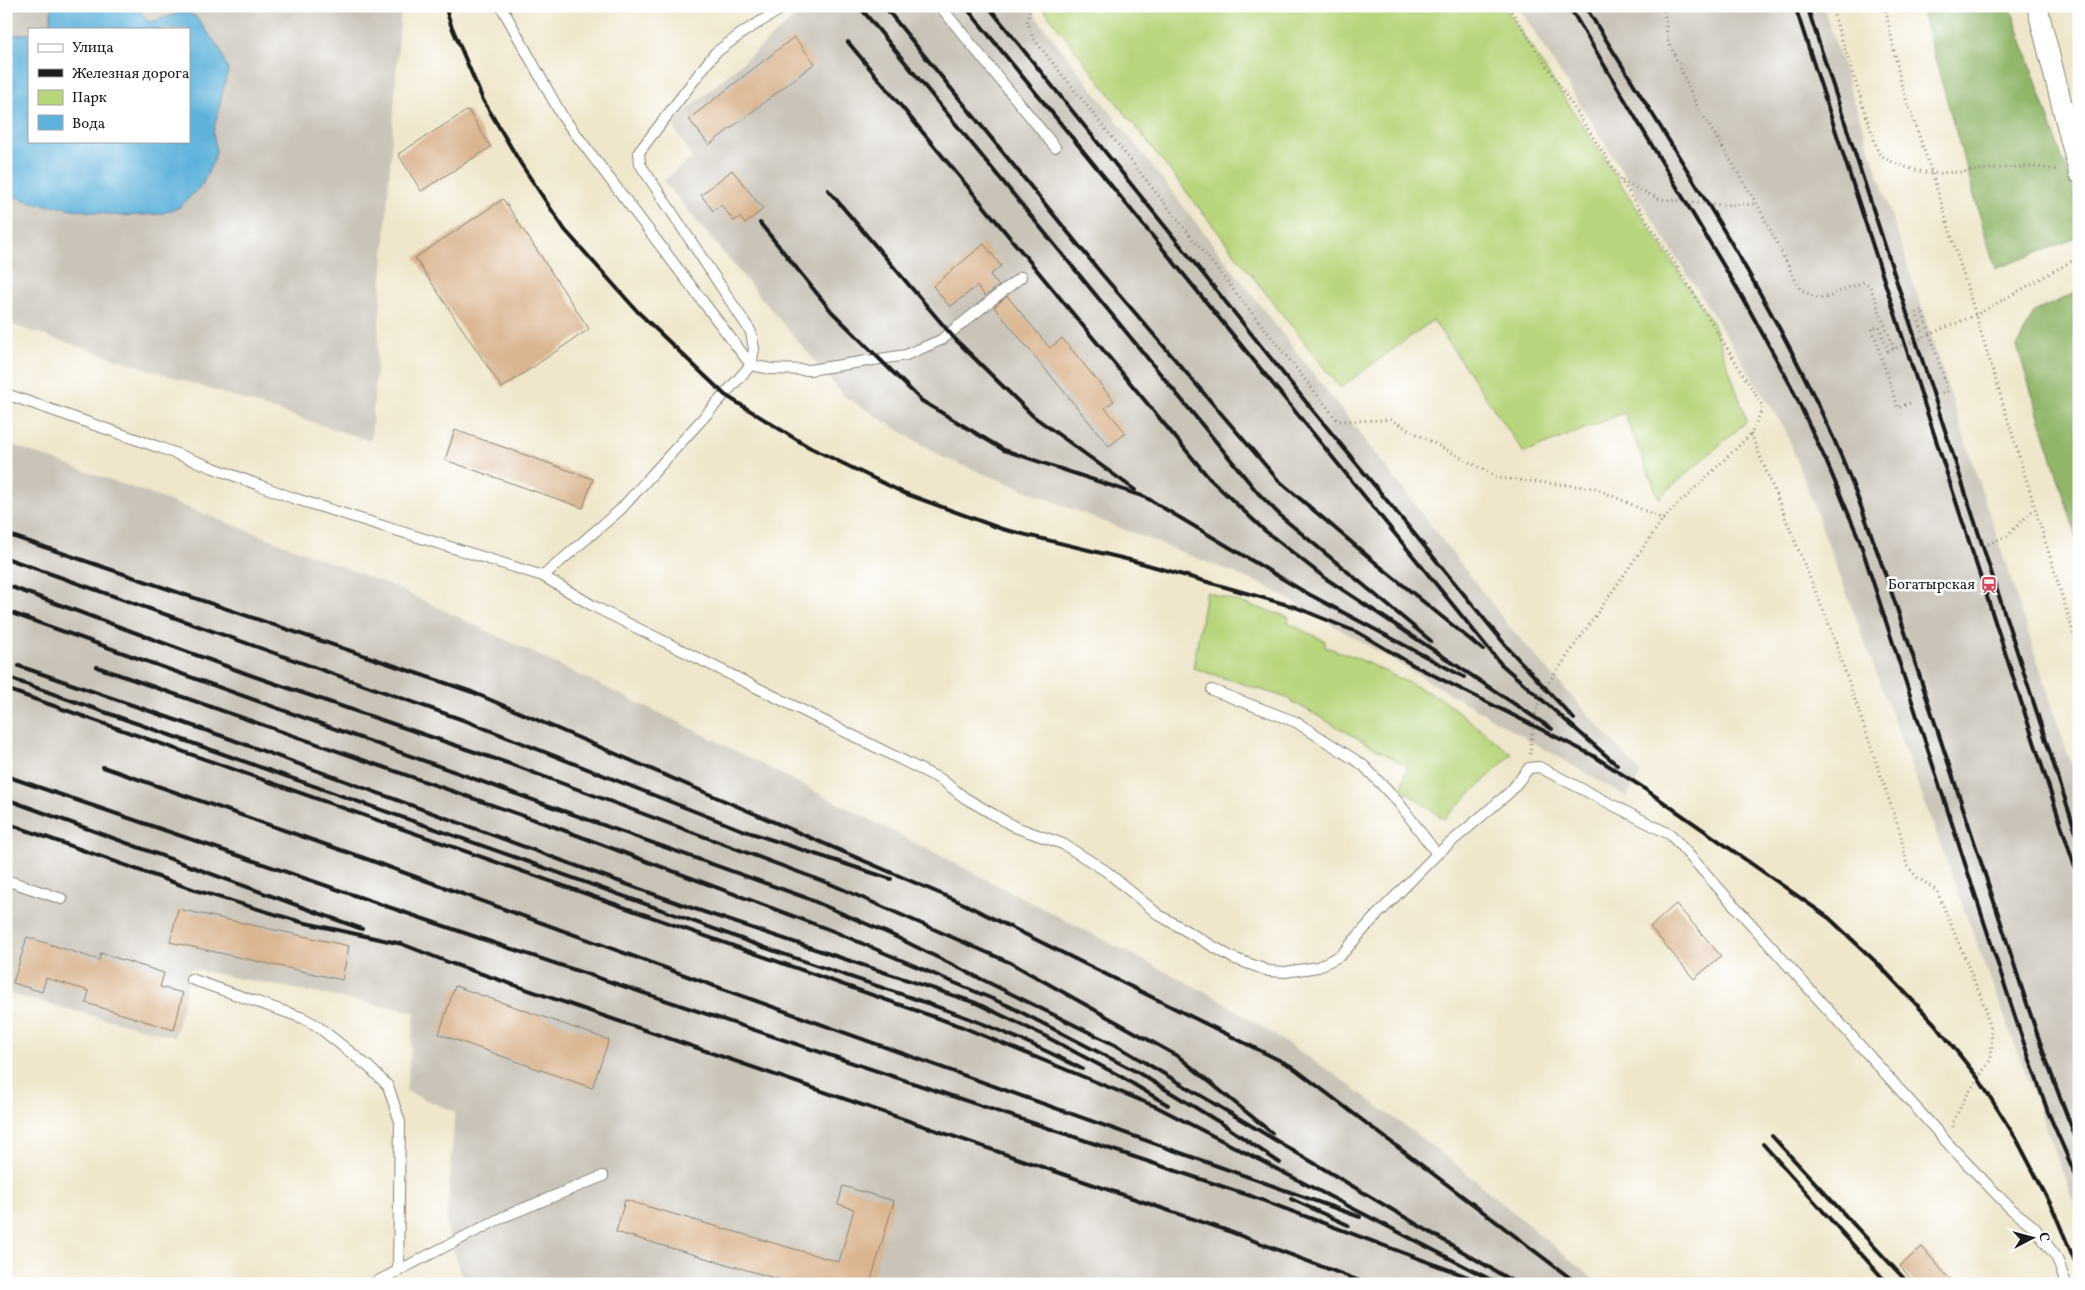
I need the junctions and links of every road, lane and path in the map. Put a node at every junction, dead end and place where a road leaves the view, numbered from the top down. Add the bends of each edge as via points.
1 (501, 6) edge
2 (786, 6) edge
3 (940, 6) edge
4 (1031, 6) edge
5 (1508, 6) edge
6 (1664, 6) edge
7 (1831, 6) edge
8 (1885, 6) edge
9 (2037, 6) edge
10 (1055, 147) dead end
11 (2071, 172) edge
12 (1932, 173) junction
13 (1621, 181) junction
14 (1757, 204) junction
15 (2079, 257) edge
16 (1021, 277) dead end
17 (1976, 315) junction
18 (1930, 334) junction
19 (1894, 349) junction
20 (751, 365) junction
21 (6, 394) edge
22 (1939, 394) dead end
23 (1910, 403) dead end
24 (1751, 434) junction
25 (2034, 510) junction
26 (1663, 519) junction
27 (1988, 544) dead end
28 (543, 576) junction
29 (2079, 651) edge
30 (1212, 690) dead end
31 (1529, 768) junction
32 (1437, 854) junction
33 (6, 880) edge
34 (62, 899) dead end
35 (191, 979) dead end
36 (1953, 1149) junction
37 (603, 1176) dead end
38 (398, 1271) junction
39 (372, 1284) edge
40 (2066, 1284) edge

1 - 20 lane via 562,116
2 - 20 lane via 715,53 639,152 640,164 751,332 754,349
3 - 10 lane
4 - 26 path via 1027,22 1033,38 1338,421 1390,420 1499,478 1595,488
5 - 13 path
6 - 14 path via 1667,38 1696,104
7 - 12 path via 1878,152 1889,162
8 - 12 path via 1901,84
9 - 11 street
11 - 12 path via 2047,168
12 - 17 path
13 - 14 path via 1659,199 1722,205
13 - 24 path via 1764,407
14 - 19 path via 1800,289 1818,299 1829,298 1864,282 1870,286
15 - 17 path
16 - 20 lane via 941,340 906,355 809,370
17 - 18 path
17 - 25 path
18 - 19 path via 1922,310 1916,313 1924,337
18 - 22 path via 1948,390
19 - 23 path via 1888,351 1879,326 1872,328 1898,408
20 - 28 lane via 620,510
21 - 28 lane via 293,498
24 - 26 path
24 - 36 path via 1830,627 1900,832 1907,866 1937,891 1985,1008 1992,1040 1991,1059 1953,1122
25 - 27 path via 2007,536
25 - 29 path
26 - 31 path via 1543,693 1533,725
28 - 32 lane via 595,608 942,780 965,798 1015,827 1063,844 1106,871 1159,915 1232,958 1269,971 1318,967 1341,955
30 - 32 lane via 1296,722 1363,765 1399,802
31 - 32 lane via 1510,792
31 - 36 lane via 1539,767 1671,835
33 - 34 lane
35 - 38 lane via 316,1025 388,1086 400,1122
36 - 40 lane via 2010,1208 2034,1227 2057,1258
37 - 38 lane via 503,1217
38 - 39 lane

